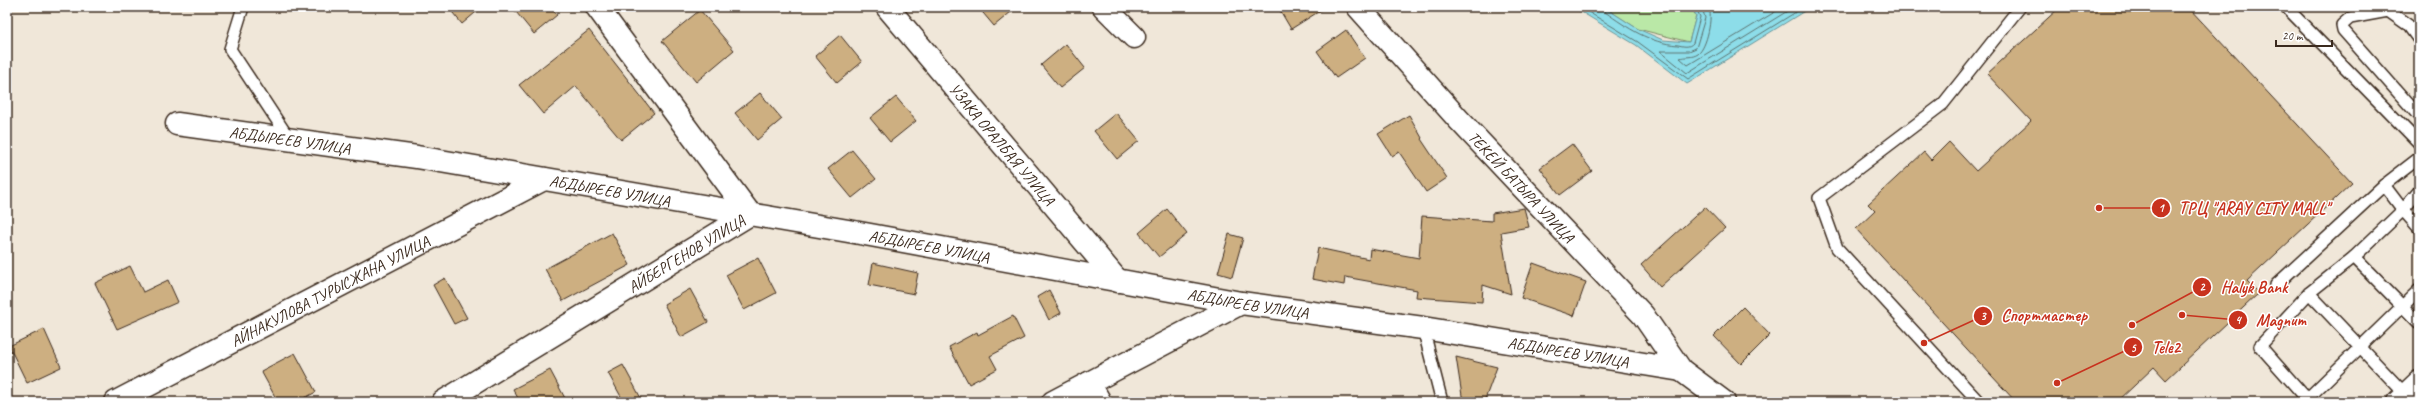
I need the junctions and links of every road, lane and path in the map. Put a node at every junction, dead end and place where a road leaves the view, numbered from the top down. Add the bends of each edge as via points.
1 (243, 7) edge
2 (597, 7) edge
3 (887, 7) edge
4 (1104, 7) edge
5 (1358, 7) edge
6 (2020, 7) edge
7 (2286, 7) edge
8 (1134, 37) dead end
9 (2419, 40) edge
10 (2419, 116) edge
11 (177, 124) dead end
12 (290, 140) junction
13 (2419, 143) edge
14 (2419, 158) edge
15 (544, 179) junction
16 (2384, 185) junction
17 (2419, 191) edge
18 (2403, 210) junction
19 (750, 214) junction
20 (2419, 228) edge
21 (2354, 257) junction
22 (1118, 281) junction
23 (2276, 285) dead end
24 (2419, 290) edge
25 (2309, 293) junction
26 (1241, 303) junction
27 (2403, 306) junction
28 (2419, 322) edge
29 (1423, 328) junction
30 (2361, 346) junction
31 (1681, 370) junction
32 (1089, 383) junction
33 (2407, 393) edge
34 (116, 402) edge
35 (443, 402) edge
36 (1053, 402) edge
37 (1100, 402) edge
38 (1442, 402) edge
39 (1724, 402) edge
40 (1979, 402) edge

1 - 12 lane via 230,49
2 - 19 street, АЙБЕРГЕНОВ УЛИЦА
3 - 22 street, УЗАКА ОРАЛБАЯ УЛИЦА
4 - 8 street
5 - 31 street, ТЕКЕЙ БАТЫРА УЛИЦА via 1459,120 1643,315
6 - 40 lane via 1943,104 1819,198 1837,248
7 - 13 lane
9 - 10 lane via 2408,25 2388,11 2350,18 2342,25 2343,30
11 - 12 street, АБДЫРЕЕВ УЛИЦА
12 - 15 street, АБДЫРЕЕВ УЛИЦА via 417,157
14 - 16 lane
15 - 19 street, АБДЫРЕЕВ УЛИЦА
15 - 34 street, АЙНАКУЛОВА ТУРЫСЖАНА УЛИЦА
16 - 18 lane
16 - 23 lane
17 - 18 lane
18 - 20 lane
18 - 21 lane
19 - 22 street, АБДЫРЕЕВ УЛИЦА
19 - 35 street, АЙБЕРГЕНОВ УЛИЦА
21 - 25 lane
21 - 27 lane
22 - 26 street, АБДЫРЕЕВ УЛИЦА
24 - 27 lane
25 - 30 lane
25 - 30 lane via 2260,346 2307,399
26 - 29 street, АБДЫРЕЕВ УЛИЦА
26 - 32 street
27 - 28 lane
27 - 30 lane
29 - 31 street, АБДЫРЕЕВ УЛИЦА
29 - 38 lane
30 - 33 lane
31 - 39 street
32 - 36 street
32 - 37 street

